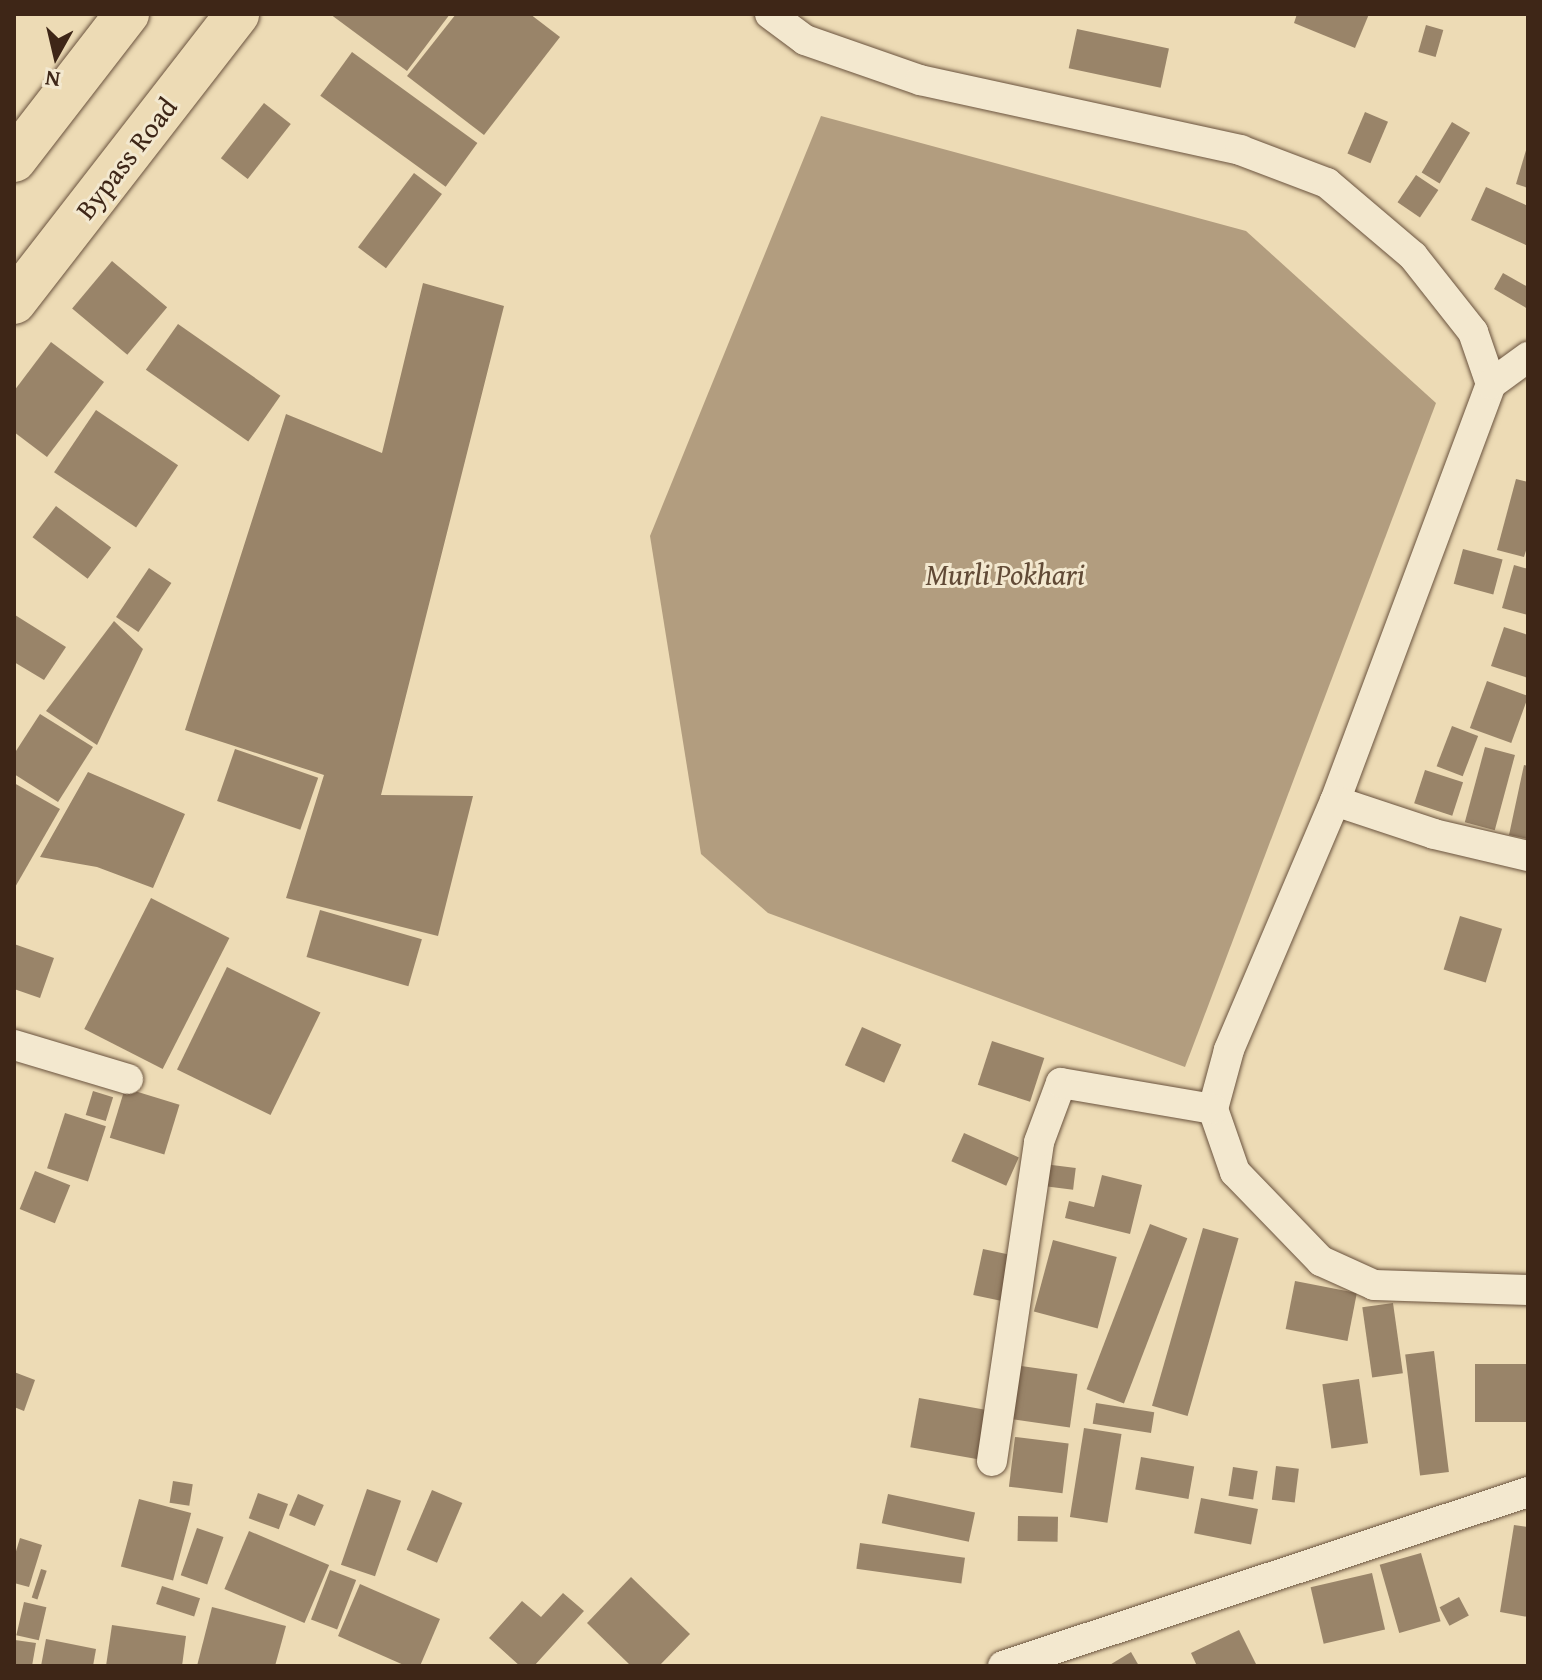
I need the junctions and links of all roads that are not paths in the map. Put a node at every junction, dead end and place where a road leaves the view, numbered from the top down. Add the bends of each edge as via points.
1 (127, 14) edge
2 (237, 14) edge
3 (770, 14) edge
4 (14, 160) edge
5 (14, 302) edge
6 (1528, 357) edge
7 (1491, 384) junction
8 (1335, 801) junction
9 (1528, 856) edge
10 (14, 1045) edge
11 (128, 1079) dead end
12 (1213, 1109) junction
13 (1528, 1290) edge
14 (992, 1461) dead end
15 (1528, 1492) edge
16 (1003, 1666) edge

1 - 4 main road
2 - 5 main road, Bypass Road
3 - 7 street via 805,40 920,80 1240,150 1327,183 1413,256 1473,332
6 - 7 street
7 - 8 street
8 - 9 street via 1434,834
8 - 12 street via 1229,1050
10 - 11 street
12 - 13 street via 1235,1172 1321,1261 1374,1285
12 - 14 street via 1061,1083 1039,1142
15 - 16 street

